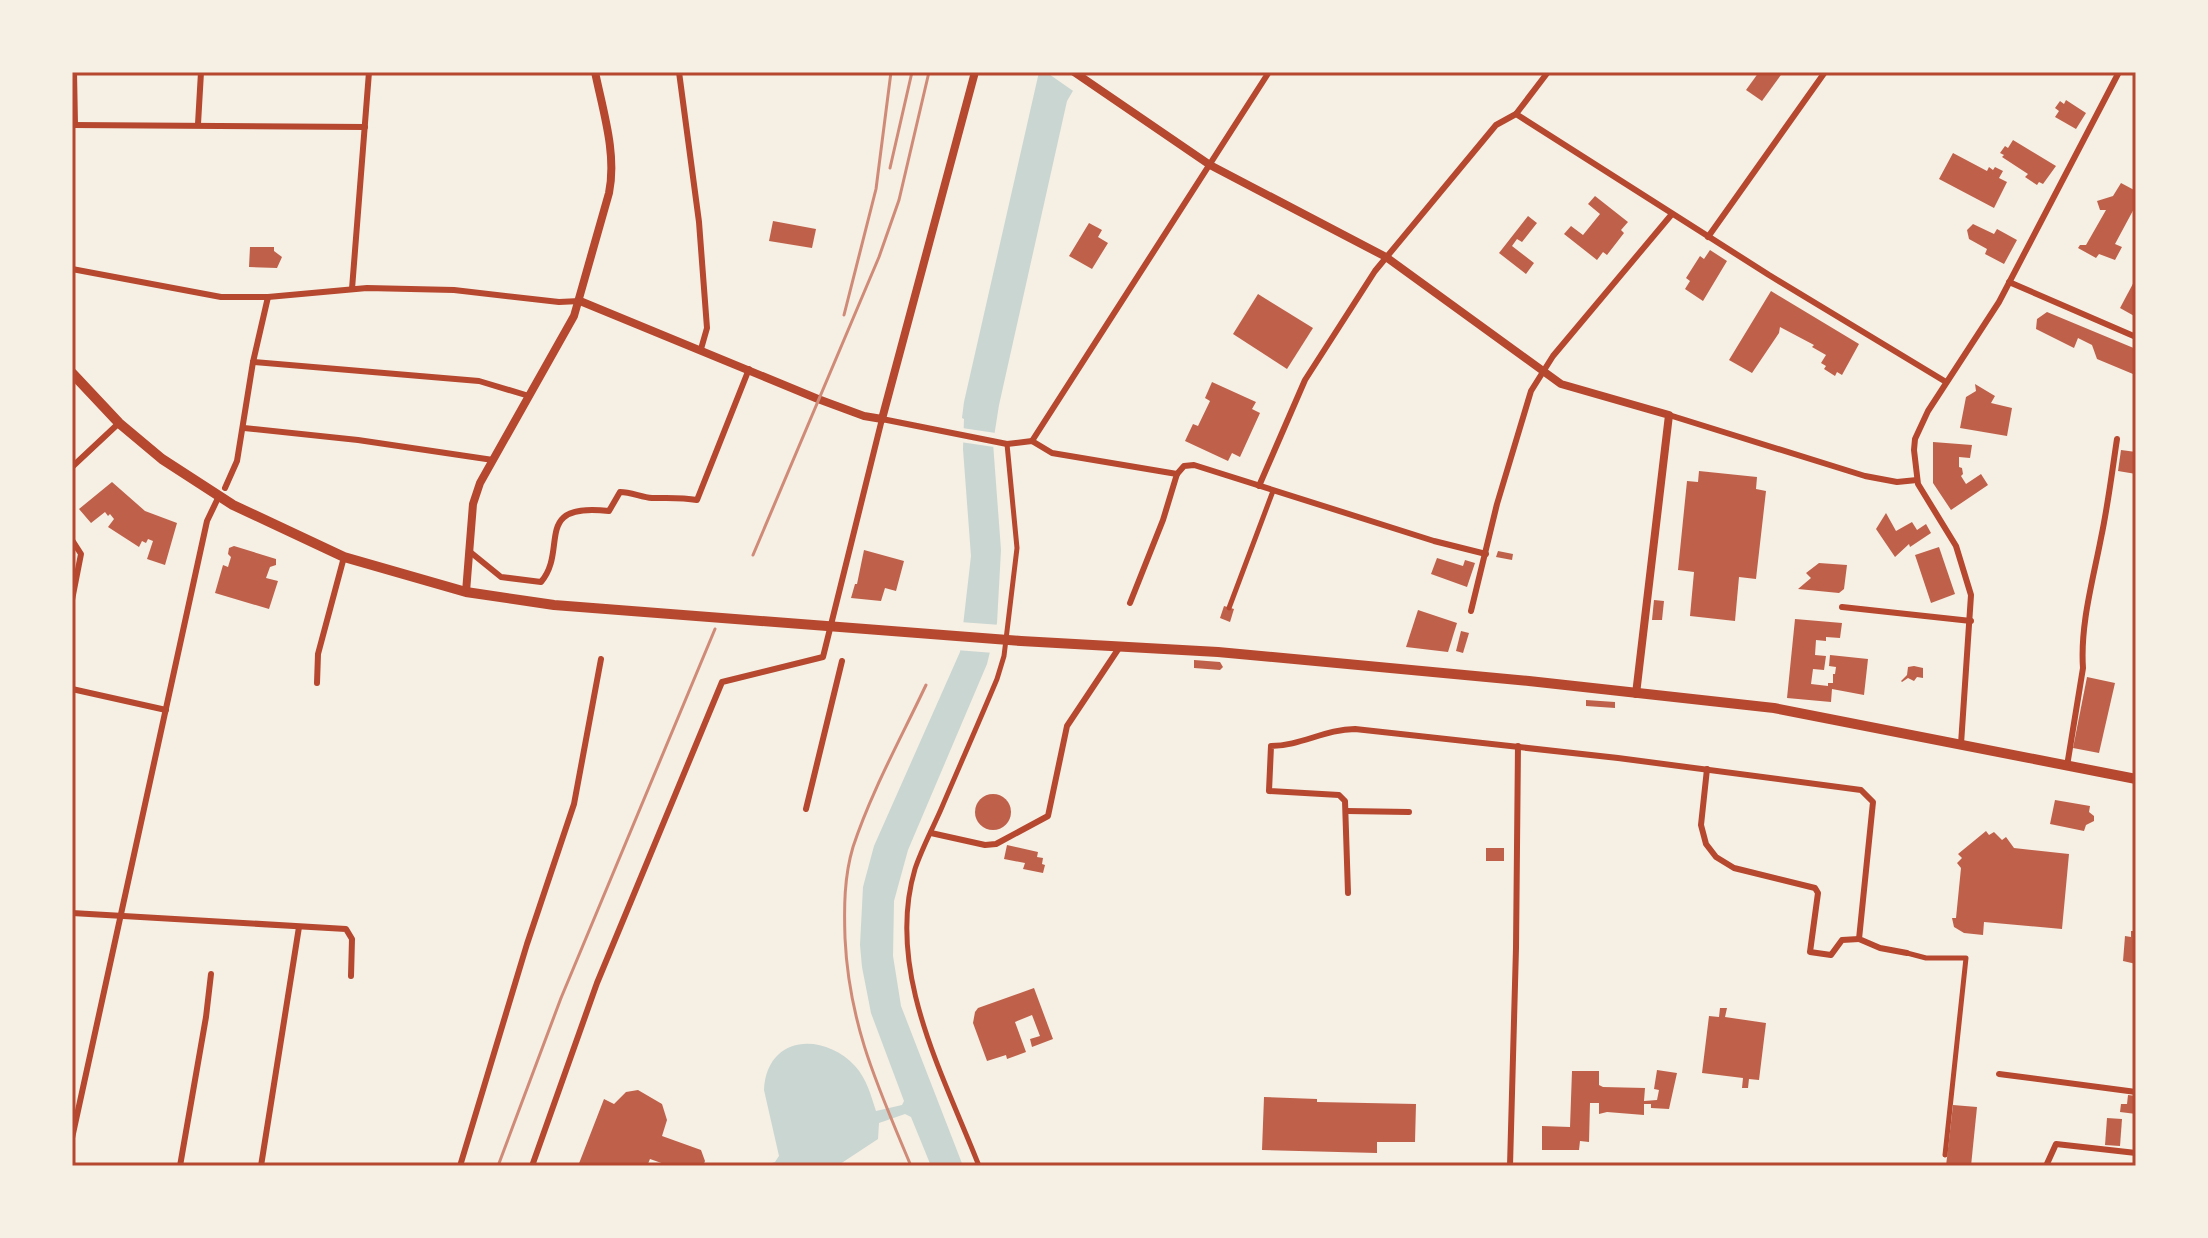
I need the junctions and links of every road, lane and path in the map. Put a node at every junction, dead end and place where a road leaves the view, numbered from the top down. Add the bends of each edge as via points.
1 (74, 72) edge
2 (201, 72) edge
3 (369, 72) edge
4 (595, 72) edge
5 (679, 72) edge
6 (975, 72) edge
7 (1074, 72) edge
8 (1269, 72) edge
9 (1548, 72) edge
10 (1825, 72) edge
11 (2119, 72) edge
12 (1516, 114) junction
13 (74, 124) edge
14 (198, 124) junction
15 (365, 127) junction
16 (1210, 165) junction
17 (1672, 214) junction
18 (1708, 237) junction
19 (1386, 257) junction
20 (72, 269) edge
21 (2009, 282) junction
22 (352, 289) junction
23 (268, 297) junction
24 (580, 301) junction
25 (2136, 337) edge
26 (701, 349) junction
27 (253, 362) junction
28 (749, 369) junction
29 (1542, 372) junction
30 (72, 373) edge
31 (1946, 382) junction
32 (529, 396) junction
33 (1669, 415) junction
34 (882, 419) junction
35 (119, 423) junction
36 (244, 428) junction
37 (2117, 439) dead end
38 (1032, 441) junction
39 (1007, 444) junction
40 (493, 460) junction
41 (72, 467) edge
42 (1177, 474) junction
43 (1917, 480) junction
44 (1259, 486) junction
45 (1273, 491) junction
46 (222, 492) junction
47 (72, 540) edge
48 (469, 551) junction
49 (1486, 554) junction
50 (344, 557) junction
51 (466, 592) junction
52 (72, 600) edge
53 (1130, 603) dead end
54 (1842, 607) dead end
55 (1229, 608) dead end
56 (1471, 611) dead end
57 (1971, 621) junction
58 (1119, 648) junction
59 (601, 659) dead end
60 (842, 661) dead end
61 (317, 683) dead end
62 (72, 689) edge
63 (1636, 694) junction
64 (166, 710) junction
65 (1961, 744) junction
66 (1518, 746) junction
67 (2067, 766) junction
68 (1707, 769) junction
69 (2136, 779) edge
70 (806, 809) dead end
71 (1347, 811) junction
72 (1409, 812) dead end
73 (931, 833) junction
74 (1348, 893) dead end
75 (72, 913) edge
76 (120, 915) junction
77 (299, 927) junction
78 (1859, 939) junction
79 (1907, 953) joint
80 (211, 974) dead end
81 (351, 976) dead end
82 (1999, 1074) dead end
83 (2136, 1092) edge
84 (72, 1138) edge
85 (2136, 1153) edge
86 (1945, 1155) dead end
87 (180, 1166) edge
88 (261, 1166) edge
89 (460, 1166) edge
90 (532, 1166) edge
91 (979, 1166) edge
92 (1510, 1166) edge
93 (2046, 1166) edge

1 - 13 street
2 - 14 street
3 - 15 street
4 - 24 street via 612,176
5 - 26 street via 699,222 707,328
6 - 34 street
7 - 16 street
8 - 16 street
9 - 12 street
10 - 18 street
11 - 21 street
12 - 17 street
12 - 19 street via 1496,125
13 - 14 street
14 - 15 street
15 - 22 street
16 - 19 street
16 - 38 street
17 - 18 street
17 - 29 street
18 - 31 street
19 - 29 street
19 - 44 street via 1305,380
20 - 23 street via 221,297
21 - 25 street
21 - 31 street
22 - 23 street
22 - 24 street via 454,290
23 - 27 street
24 - 26 street
24 - 32 street
26 - 28 street
27 - 32 street via 479,381
27 - 36 street
28 - 34 street via 854,413
28 - 48 street via 697,500 620,492 609,511 569,514 554,534 548,574 541,582 501,577
29 - 33 street via 1561,384
29 - 49 street via 1527,405
30 - 35 main road
31 - 43 street via 1915,439
32 - 40 street
33 - 43 street via 1865,476
33 - 63 street
34 - 39 street
34 - 90 street via 823,657 722,682 597,983
35 - 41 street
35 - 46 main road via 162,459
36 - 40 street
36 - 46 street via 237,461
37 - 67 street
38 - 39 street
38 - 42 street via 1052,453
39 - 73 street via 1017,548 1004,656
40 - 48 street via 473,504
42 - 44 street via 1194,465
42 - 53 street
43 - 57 street via 1960,557 1971,595
44 - 45 street
45 - 49 street
45 - 55 street
46 - 50 main road via 261,520
46 - 64 street via 207,521
47 - 52 street via 81,554
48 - 51 street
49 - 56 street
50 - 51 main road
50 - 61 street via 318,654
51 - 58 main road via 554,605
54 - 57 street
57 - 65 street
58 - 63 main road via 1232,653
58 - 73 street via 1067,726 1048,816 996,844
59 - 89 street via 574,804
60 - 70 street
62 - 64 street
63 - 65 main road via 1774,708
64 - 76 street
65 - 67 main road
66 - 68 street
66 - 71 street via 1347,729 1271,746 1269,791 1339,795
66 - 92 street
67 - 69 main road
68 - 78 street via 1849,787 1873,802
68 - 78 street via 1701,825 1716,857 1734,868 1815,888 1810,952 1831,955 1842,940
71 - 72 street
71 - 74 street
73 - 91 street via 912,884 908,963 925,1030
75 - 76 street
76 - 77 street
76 - 84 street
77 - 81 street via 346,929 352,939
77 - 88 street
78 - 79 street
79 - 86 street via 1966,958
80 - 87 street
82 - 83 street
85 - 93 street via 2056,1144

